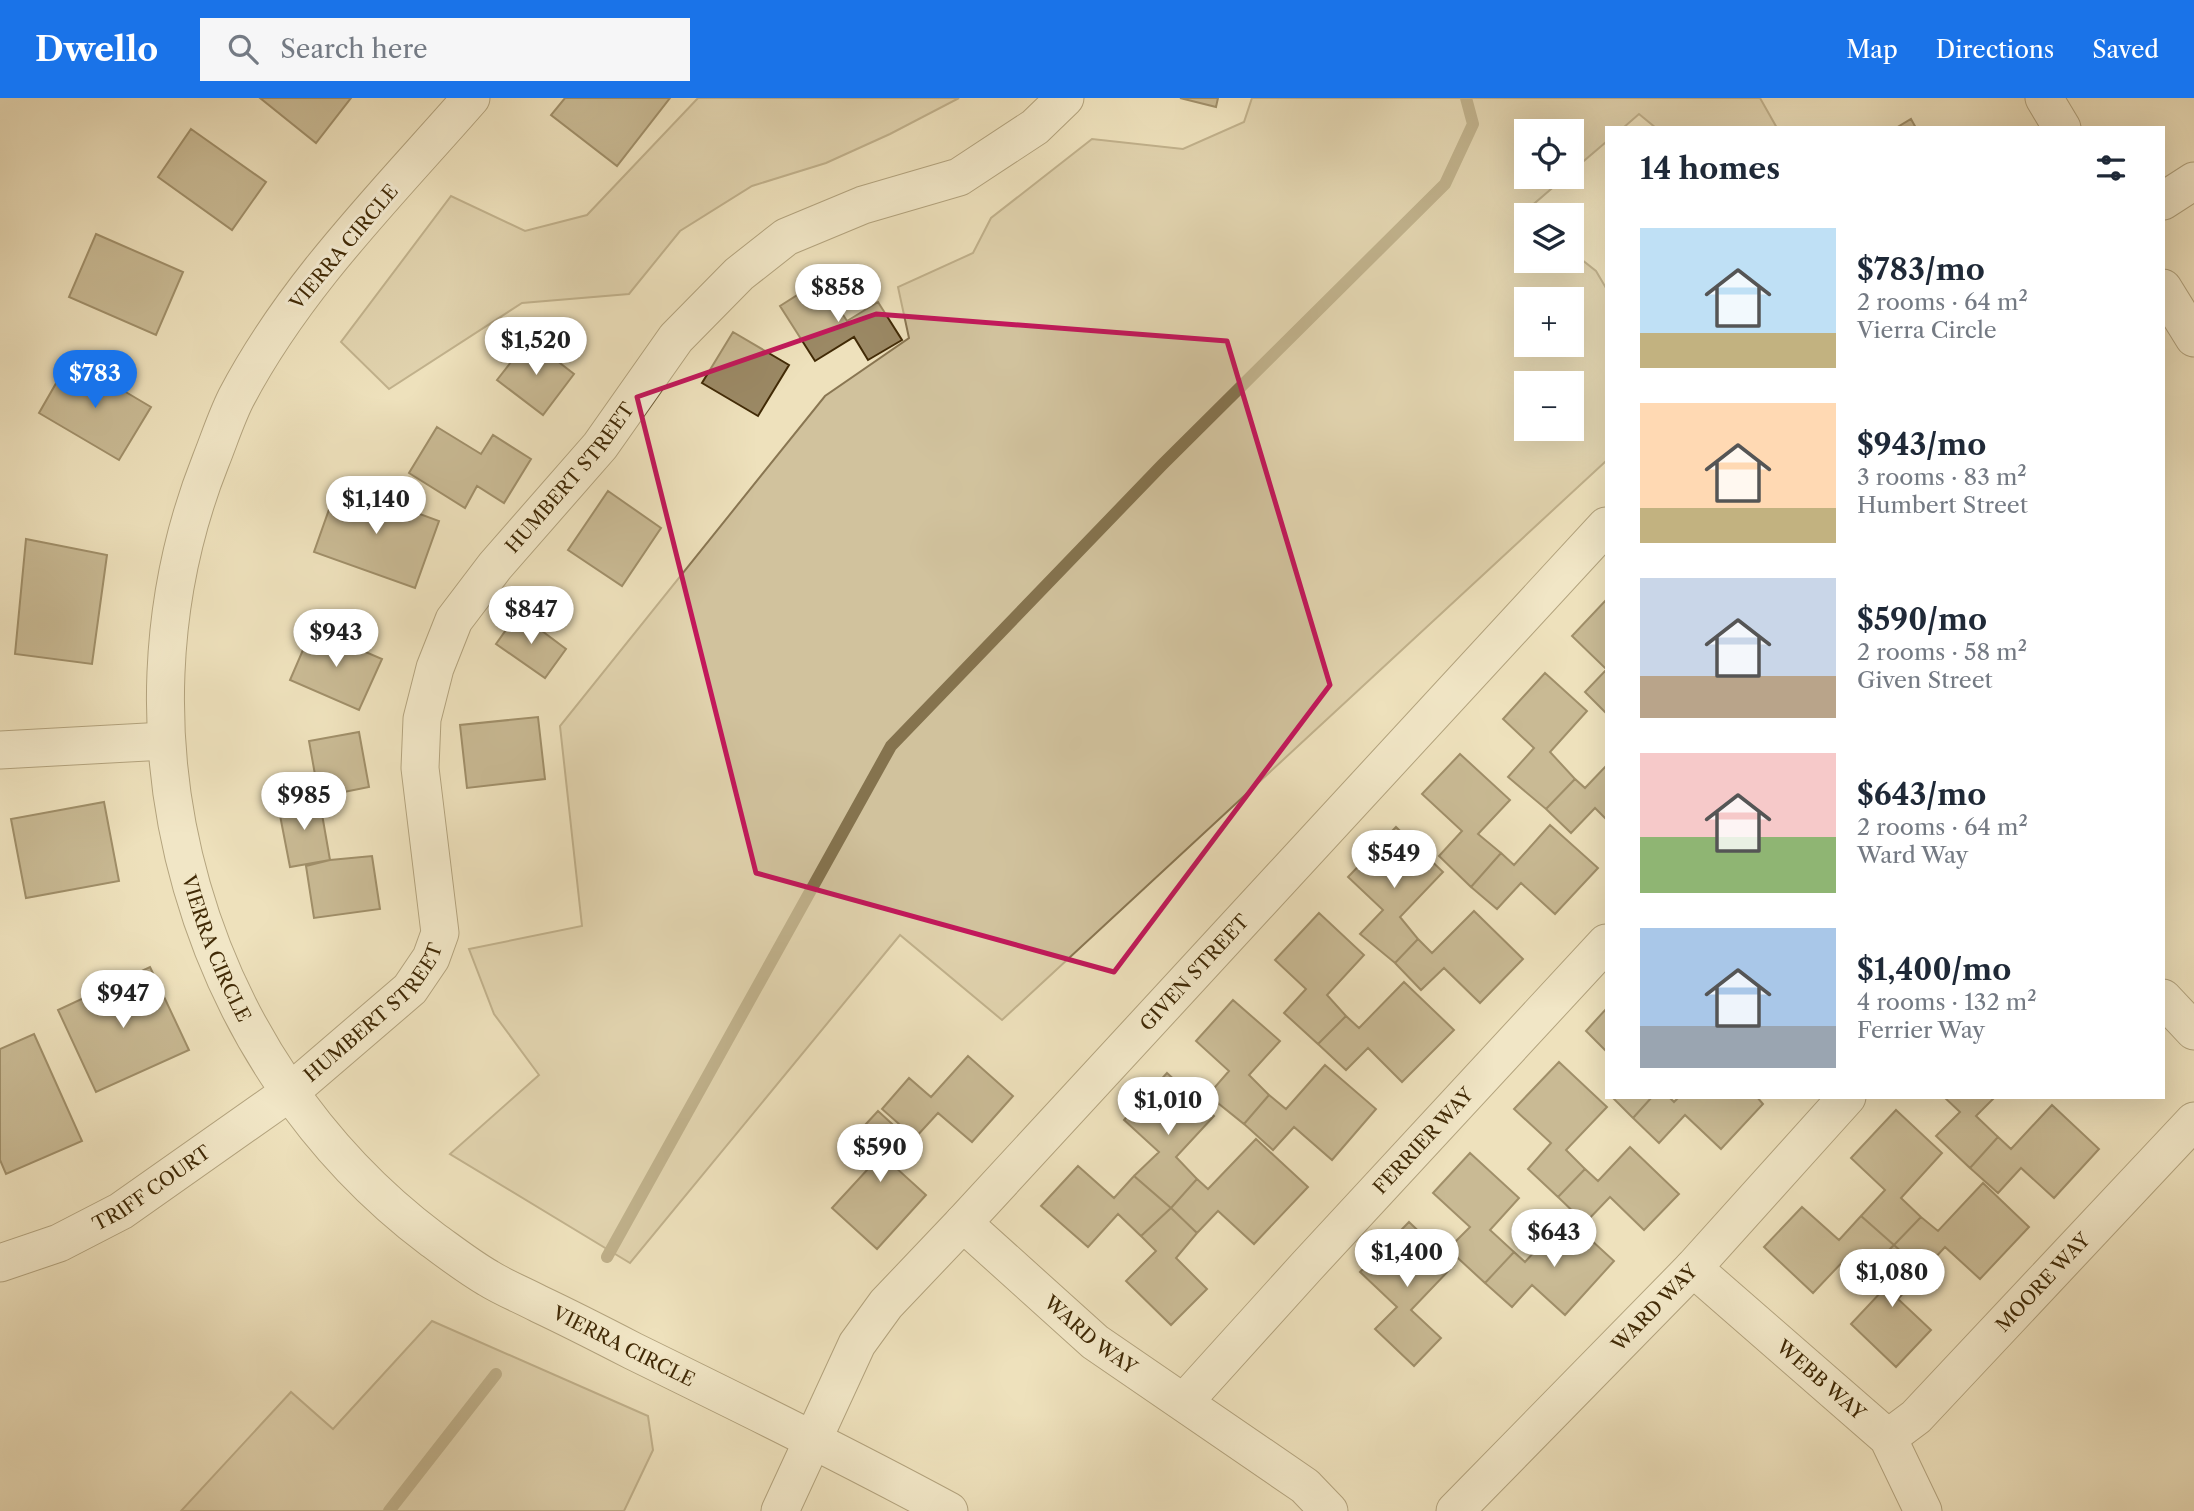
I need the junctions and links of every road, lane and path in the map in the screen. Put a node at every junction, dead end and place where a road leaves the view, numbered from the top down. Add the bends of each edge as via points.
1 (471, 98) edge
2 (1065, 98) edge
3 (2044, 98) edge
4 (2061, 126) edge
5 (2194, 181) edge
6 (2165, 200) edge
7 (2165, 291) edge
8 (2194, 338) edge
9 (1605, 527) edge
10 (165, 741) junction
11 (0, 750) edge
12 (1605, 944) edge
13 (2165, 1000) edge
14 (2194, 1031) edge
15 (290, 1092) junction
16 (1845, 1099) edge
17 (2194, 1121) edge
18 (963, 1223) junction
19 (0, 1263) edge
20 (1693, 1268) junction
21 (1184, 1402) junction
22 (1888, 1438) junction
23 (812, 1439) junction
24 (780, 1511) edge
25 (949, 1511) edge
26 (1329, 1511) edge
27 (1455, 1511) edge
28 (1923, 1511) edge

1 - 10 street, VIERRA CIRCLE via 310,282 234,401 195,500 178,569 167,639
2 - 15 street, HUMBERT STREET via 1035,127 959,177 863,205 786,237 739,274 676,338 600,446 495,566 454,620 422,719 420,768 440,933 431,958 410,989
3 - 4 street
5 - 6 street
7 - 8 street
9 - 18 street, GIVEN STREET
10 - 11 street
10 - 15 street, VIERRA CIRCLE via 179,839 196,907 253,1037
12 - 21 street, FERRIER WAY
13 - 14 street
15 - 19 street, TRIFF COURT via 121,1211 59,1243
15 - 23 street, VIERRA CIRCLE via 328,1142 377,1194 490,1279
16 - 20 street, WARD WAY
17 - 22 street, MOORE WAY via 1916,1417
18 - 21 street, WARD WAY via 1095,1342
18 - 23 street, GIVEN STREET via 886,1304 857,1344
20 - 22 street, WEBB WAY
20 - 27 street, WARD WAY
21 - 26 street, WARD WAY via 1306,1486
22 - 28 street, WEBB WAY
23 - 24 street, GIVEN STREET
23 - 25 street, VIERRA CIRCLE

